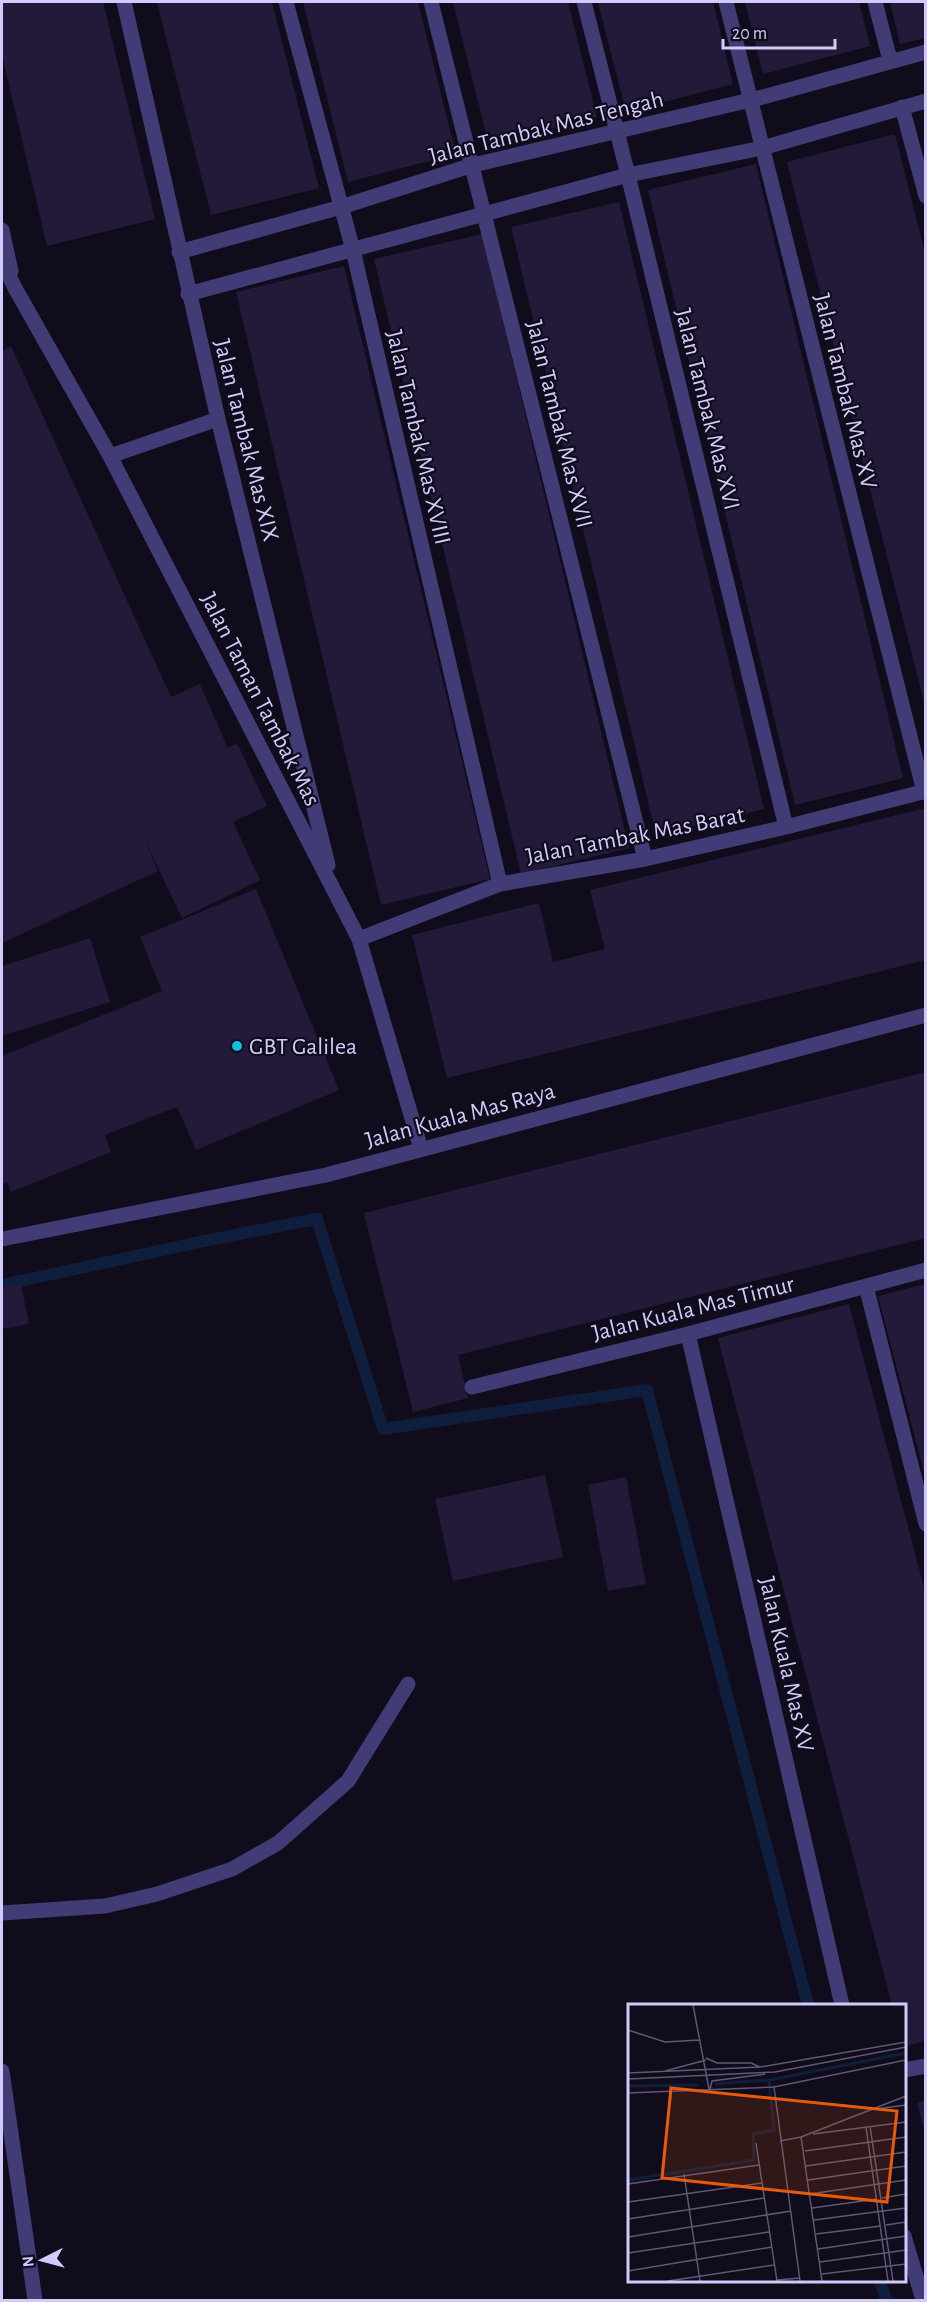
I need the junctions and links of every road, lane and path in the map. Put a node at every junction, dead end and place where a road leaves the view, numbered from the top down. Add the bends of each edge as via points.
1 (124, 2) edge
2 (286, 2) edge
3 (431, 2) edge
4 (584, 2) edge
5 (726, 2) edge
6 (874, 2) edge
7 (926, 52) edge
8 (890, 60) junction
9 (750, 99) junction
10 (926, 101) edge
11 (902, 107) junction
12 (618, 132) junction
13 (762, 148) junction
14 (473, 165) junction
15 (628, 175) junction
16 (926, 196) edge
17 (341, 207) junction
18 (485, 213) junction
19 (2, 230) edge
20 (353, 250) junction
21 (179, 252) junction
22 (2, 261) edge
23 (15, 288) junction
24 (188, 294) junction
25 (218, 419) junction
26 (110, 456) junction
27 (925, 791) edge
28 (786, 827) junction
29 (645, 858) junction
30 (500, 884) junction
31 (333, 888) junction
32 (359, 939) junction
33 (926, 1015) edge
34 (421, 1149) junction
35 (2, 1239) edge
36 (926, 1270) edge
37 (866, 1286) junction
38 (688, 1334) junction
39 (472, 1387) dead end
40 (926, 1524) edge
41 (408, 1684) dead end
42 (2, 1912) edge
43 (842, 2004) edge
44 (926, 2066) edge
45 (906, 2070) edge
46 (2, 2071) edge
47 (906, 2243) edge
48 (35, 2301) edge
49 (923, 2301) edge

1 - 21 street, Jalan Tambak Mas XIX
2 - 17 street, Jalan Tambak Mas XVIII
3 - 14 street, Jalan Tambak Mas XVII
4 - 12 street, Jalan Tambak Mas XVI
5 - 9 street, Jalan Tambak Mas XV
6 - 8 street
7 - 8 street, Jalan Tambak Mas Tengah
8 - 9 street, Jalan Tambak Mas Tengah
9 - 12 street, Jalan Tambak Mas Tengah
9 - 13 street, Jalan Tambak Mas XV
10 - 11 street
11 - 13 street
11 - 16 street
12 - 14 street, Jalan Tambak Mas Tengah
12 - 15 street, Jalan Tambak Mas XVI
13 - 15 street
13 - 27 street, Jalan Tambak Mas XV
14 - 17 street, Jalan Tambak Mas Tengah
14 - 18 street, Jalan Tambak Mas XVII
15 - 18 street
15 - 28 street, Jalan Tambak Mas XVI
17 - 20 street, Jalan Tambak Mas XVIII
17 - 21 street, Jalan Tambak Mas Tengah
18 - 20 street
18 - 29 street, Jalan Tambak Mas XVII
19 - 23 street, Jalan Taman Tambak Mas
20 - 24 street
20 - 30 street, Jalan Tambak Mas XVIII
21 - 24 street, Jalan Tambak Mas XIX
22 - 23 street, Jalan Taman Tambak Mas
23 - 26 street, Jalan Taman Tambak Mas
24 - 25 street, Jalan Tambak Mas XIX
25 - 26 street
25 - 31 street, Jalan Tambak Mas XIX
26 - 31 street, Jalan Taman Tambak Mas
27 - 28 street, Jalan Tambak Mas Barat
28 - 29 street, Jalan Tambak Mas Barat
29 - 30 street, Jalan Tambak Mas Barat
30 - 32 street, Jalan Tambak Mas Barat
31 - 32 street, Jalan Taman Tambak Mas
32 - 34 street, Jalan Taman Tambak Mas
33 - 34 street, Jalan Kuala Mas Raya
34 - 35 street, Jalan Kuala Mas Raya via 326,1175
36 - 37 street, Jalan Kuala Mas Timur
37 - 38 street, Jalan Kuala Mas Timur
37 - 40 street
38 - 39 street, Jalan Kuala Mas Timur
38 - 43 street, Jalan Kuala Mas XV
41 - 42 street via 348,1781 278,1843 241,1864 157,1894 105,1906
44 - 45 street
46 - 48 street
47 - 49 street

